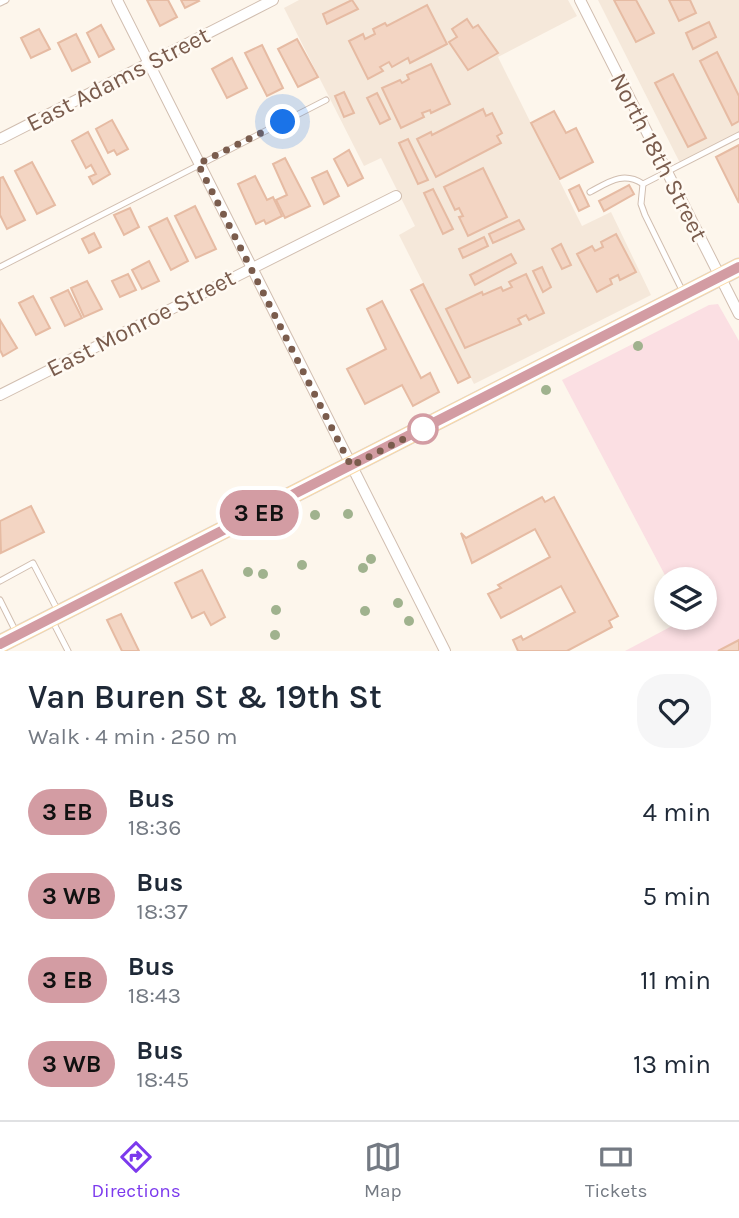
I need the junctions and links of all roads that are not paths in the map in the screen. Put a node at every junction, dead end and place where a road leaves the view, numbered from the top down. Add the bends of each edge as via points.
1 (6, 0) edge
2 (117, 0) edge
3 (273, 0) edge
4 (580, 0) edge
5 (0, 3) edge
6 (149, 63) junction
7 (326, 100) dead end
8 (739, 135) edge
9 (0, 139) edge
10 (198, 164) junction
11 (667, 172) junction
12 (643, 184) junction
13 (590, 192) dead end
14 (396, 196) dead end
15 (0, 267) edge
16 (251, 267) junction
17 (739, 267) edge
18 (720, 276) junction
19 (684, 295) junction
20 (739, 314) edge
21 (0, 394) edge
22 (351, 466) junction
23 (0, 581) edge
24 (0, 600) edge
25 (55, 616) junction
26 (18, 635) junction
27 (0, 643) edge
28 (68, 651) edge
29 (445, 651) edge

1 - 5 lane
2 - 6 street
3 - 6 street, East Adams Street
4 - 11 street, North 18th Street
6 - 9 street, East Adams Street
6 - 10 street
7 - 10 lane
8 - 11 lane
10 - 15 lane
10 - 16 street
11 - 12 lane
11 - 18 street, North 18th Street
12 - 13 lane via 620,177
12 - 19 lane via 645,215
14 - 16 street, East Monroe Street
16 - 21 street, East Monroe Street
16 - 22 street
17 - 18 main road
18 - 19 main road
18 - 20 street, North 18th Street
19 - 22 main road
22 - 25 main road
22 - 29 street
23 - 25 lane via 33,564
24 - 26 lane
25 - 26 main road
25 - 28 lane
26 - 27 main road

